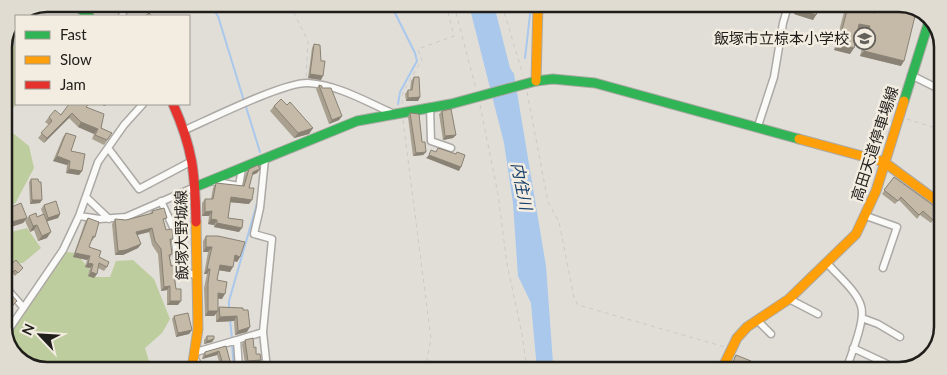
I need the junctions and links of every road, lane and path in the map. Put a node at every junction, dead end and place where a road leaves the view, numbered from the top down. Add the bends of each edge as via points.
1 (294, 13) edge
2 (448, 13) edge
3 (456, 13) edge
4 (504, 13) edge
5 (538, 13) edge
6 (786, 13) edge
7 (927, 26) edge
8 (911, 76) junction
9 (536, 81) junction
10 (306, 83) junction
11 (525, 84) junction
12 (934, 87) edge
13 (478, 97) junction
14 (142, 105) edge
15 (172, 105) edge
16 (430, 107) junction
17 (401, 111) junction
18 (392, 112) junction
19 (899, 116) junction
20 (758, 126) junction
21 (934, 127) edge
22 (185, 130) junction
23 (108, 148) junction
24 (451, 148) dead end
25 (265, 159) junction
26 (192, 161) junction
27 (884, 162) junction
28 (242, 168) junction
29 (210, 181) junction
30 (195, 186) junction
31 (86, 197) junction
32 (934, 198) edge
33 (161, 201) junction
34 (79, 216) junction
35 (866, 216) junction
36 (109, 219) junction
37 (826, 264) junction
38 (882, 268) dead end
39 (196, 276) junction
40 (13, 296) edge
41 (789, 299) junction
42 (23, 307) junction
43 (818, 314) dead end
44 (862, 318) junction
45 (758, 321) junction
46 (13, 324) edge
47 (263, 332) junction
48 (771, 334) dead end
49 (900, 337) dead end
50 (233, 341) junction
51 (730, 348) junction
52 (853, 348) junction
53 (196, 356) junction
54 (194, 362) edge
55 (198, 362) edge
56 (238, 362) edge
57 (266, 362) edge
58 (427, 362) edge
59 (526, 362) edge
60 (725, 362) edge
61 (849, 362) edge
62 (883, 362) edge

1 - 10 path via 308,41
2 - 17 path via 454,36 418,49 422,60 403,92
3 - 13 path
4 - 11 path
5 - 9 street
6 - 20 street via 774,78
7 - 8 street, 高田天道停車場線
8 - 12 street
8 - 19 street, 高田天道停車場線
9 - 11 street
9 - 20 street via 553,79 596,83
10 - 18 street via 337,89
10 - 22 street via 252,100
11 - 13 street
11 - 51 path via 548,202 559,222 578,305
13 - 16 street
13 - 59 path via 497,185 507,264
14 - 23 street
15 - 22 street, 飯塚大野城線
16 - 17 street
16 - 24 street via 431,140
17 - 18 street
17 - 58 path via 432,339
18 - 25 street via 357,122
19 - 21 path
19 - 27 street, 高田天道停車場線
20 - 27 street
22 - 26 street, 飯塚大野城線
23 - 26 street via 139,189
23 - 31 street via 98,162
25 - 28 street
25 - 47 street via 254,234 272,239
26 - 30 street, 飯塚大野城線
27 - 32 street
27 - 35 street, 高田天道停車場線
28 - 29 street
28 - 29 street via 239,186
29 - 30 street
30 - 33 street
30 - 39 street, 飯塚大野城線
31 - 34 street
31 - 36 street
33 - 36 street via 126,216
33 - 39 street via 173,227 179,269
34 - 36 street
34 - 42 street via 63,250
35 - 37 street, 高田天道停車場線 via 856,234
35 - 38 street via 897,228
37 - 41 street, 高田天道停車場線
37 - 44 street via 858,300
39 - 53 street, 飯塚大野城線
40 - 42 street
41 - 43 street
41 - 45 street, 高田天道停車場線
42 - 46 street
44 - 49 street
44 - 52 street
45 - 48 street
45 - 51 street, 高田天道停車場線
47 - 50 street
47 - 57 street
50 - 53 street
50 - 56 street
51 - 60 street, 高田天道停車場線
52 - 61 street
52 - 62 street
53 - 54 street, 飯塚大野城線
53 - 55 street

